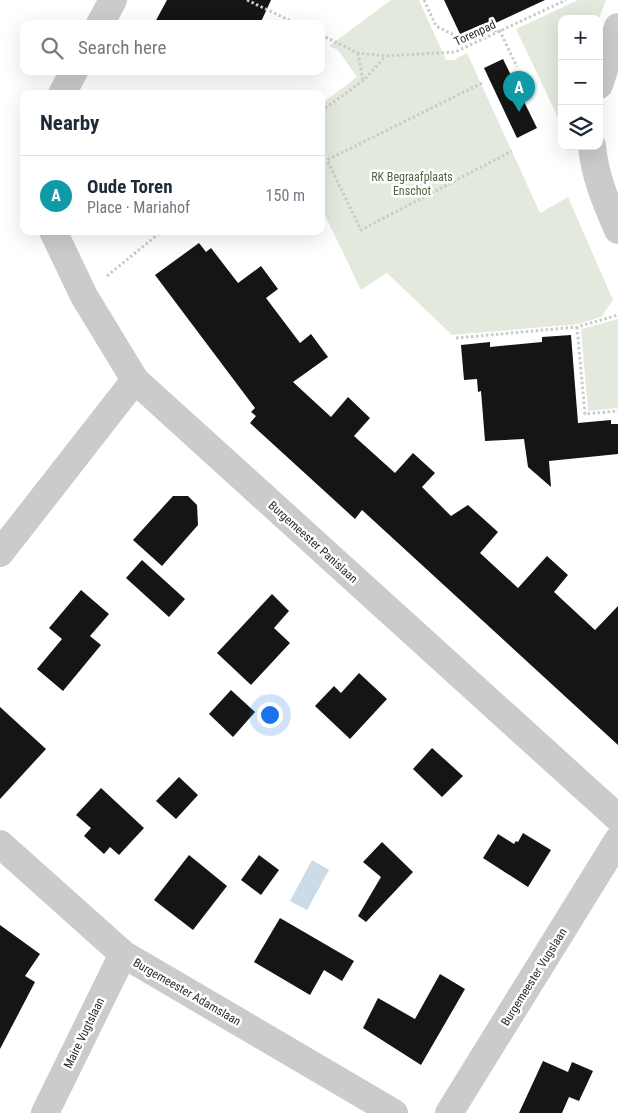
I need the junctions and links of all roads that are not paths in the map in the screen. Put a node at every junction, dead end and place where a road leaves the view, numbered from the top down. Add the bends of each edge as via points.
1 (112, 0) edge
2 (102, 20) edge
3 (618, 28) edge
4 (603, 73) edge
5 (72, 75) edge
6 (64, 90) edge
7 (592, 150) edge
8 (618, 230) edge
9 (55, 235) edge
10 (135, 380) junction
11 (0, 553) edge
12 (618, 818) edge
13 (618, 840) edge
14 (0, 844) edge
15 (123, 954) junction
16 (45, 1113) edge
17 (394, 1113) edge
18 (449, 1113) edge

1 - 2 street
3 - 4 street
5 - 6 street
7 - 8 street via 600,188
9 - 10 street, Burgemeester Panislaan via 84,296
10 - 11 street
10 - 12 street, Burgemeester Panislaan
13 - 18 street, Burgemeester Vugslaan
14 - 15 street, Burgemeester Adamslaan
15 - 16 street, Maire Vugtslaan
15 - 17 street, Burgemeester Adamslaan

